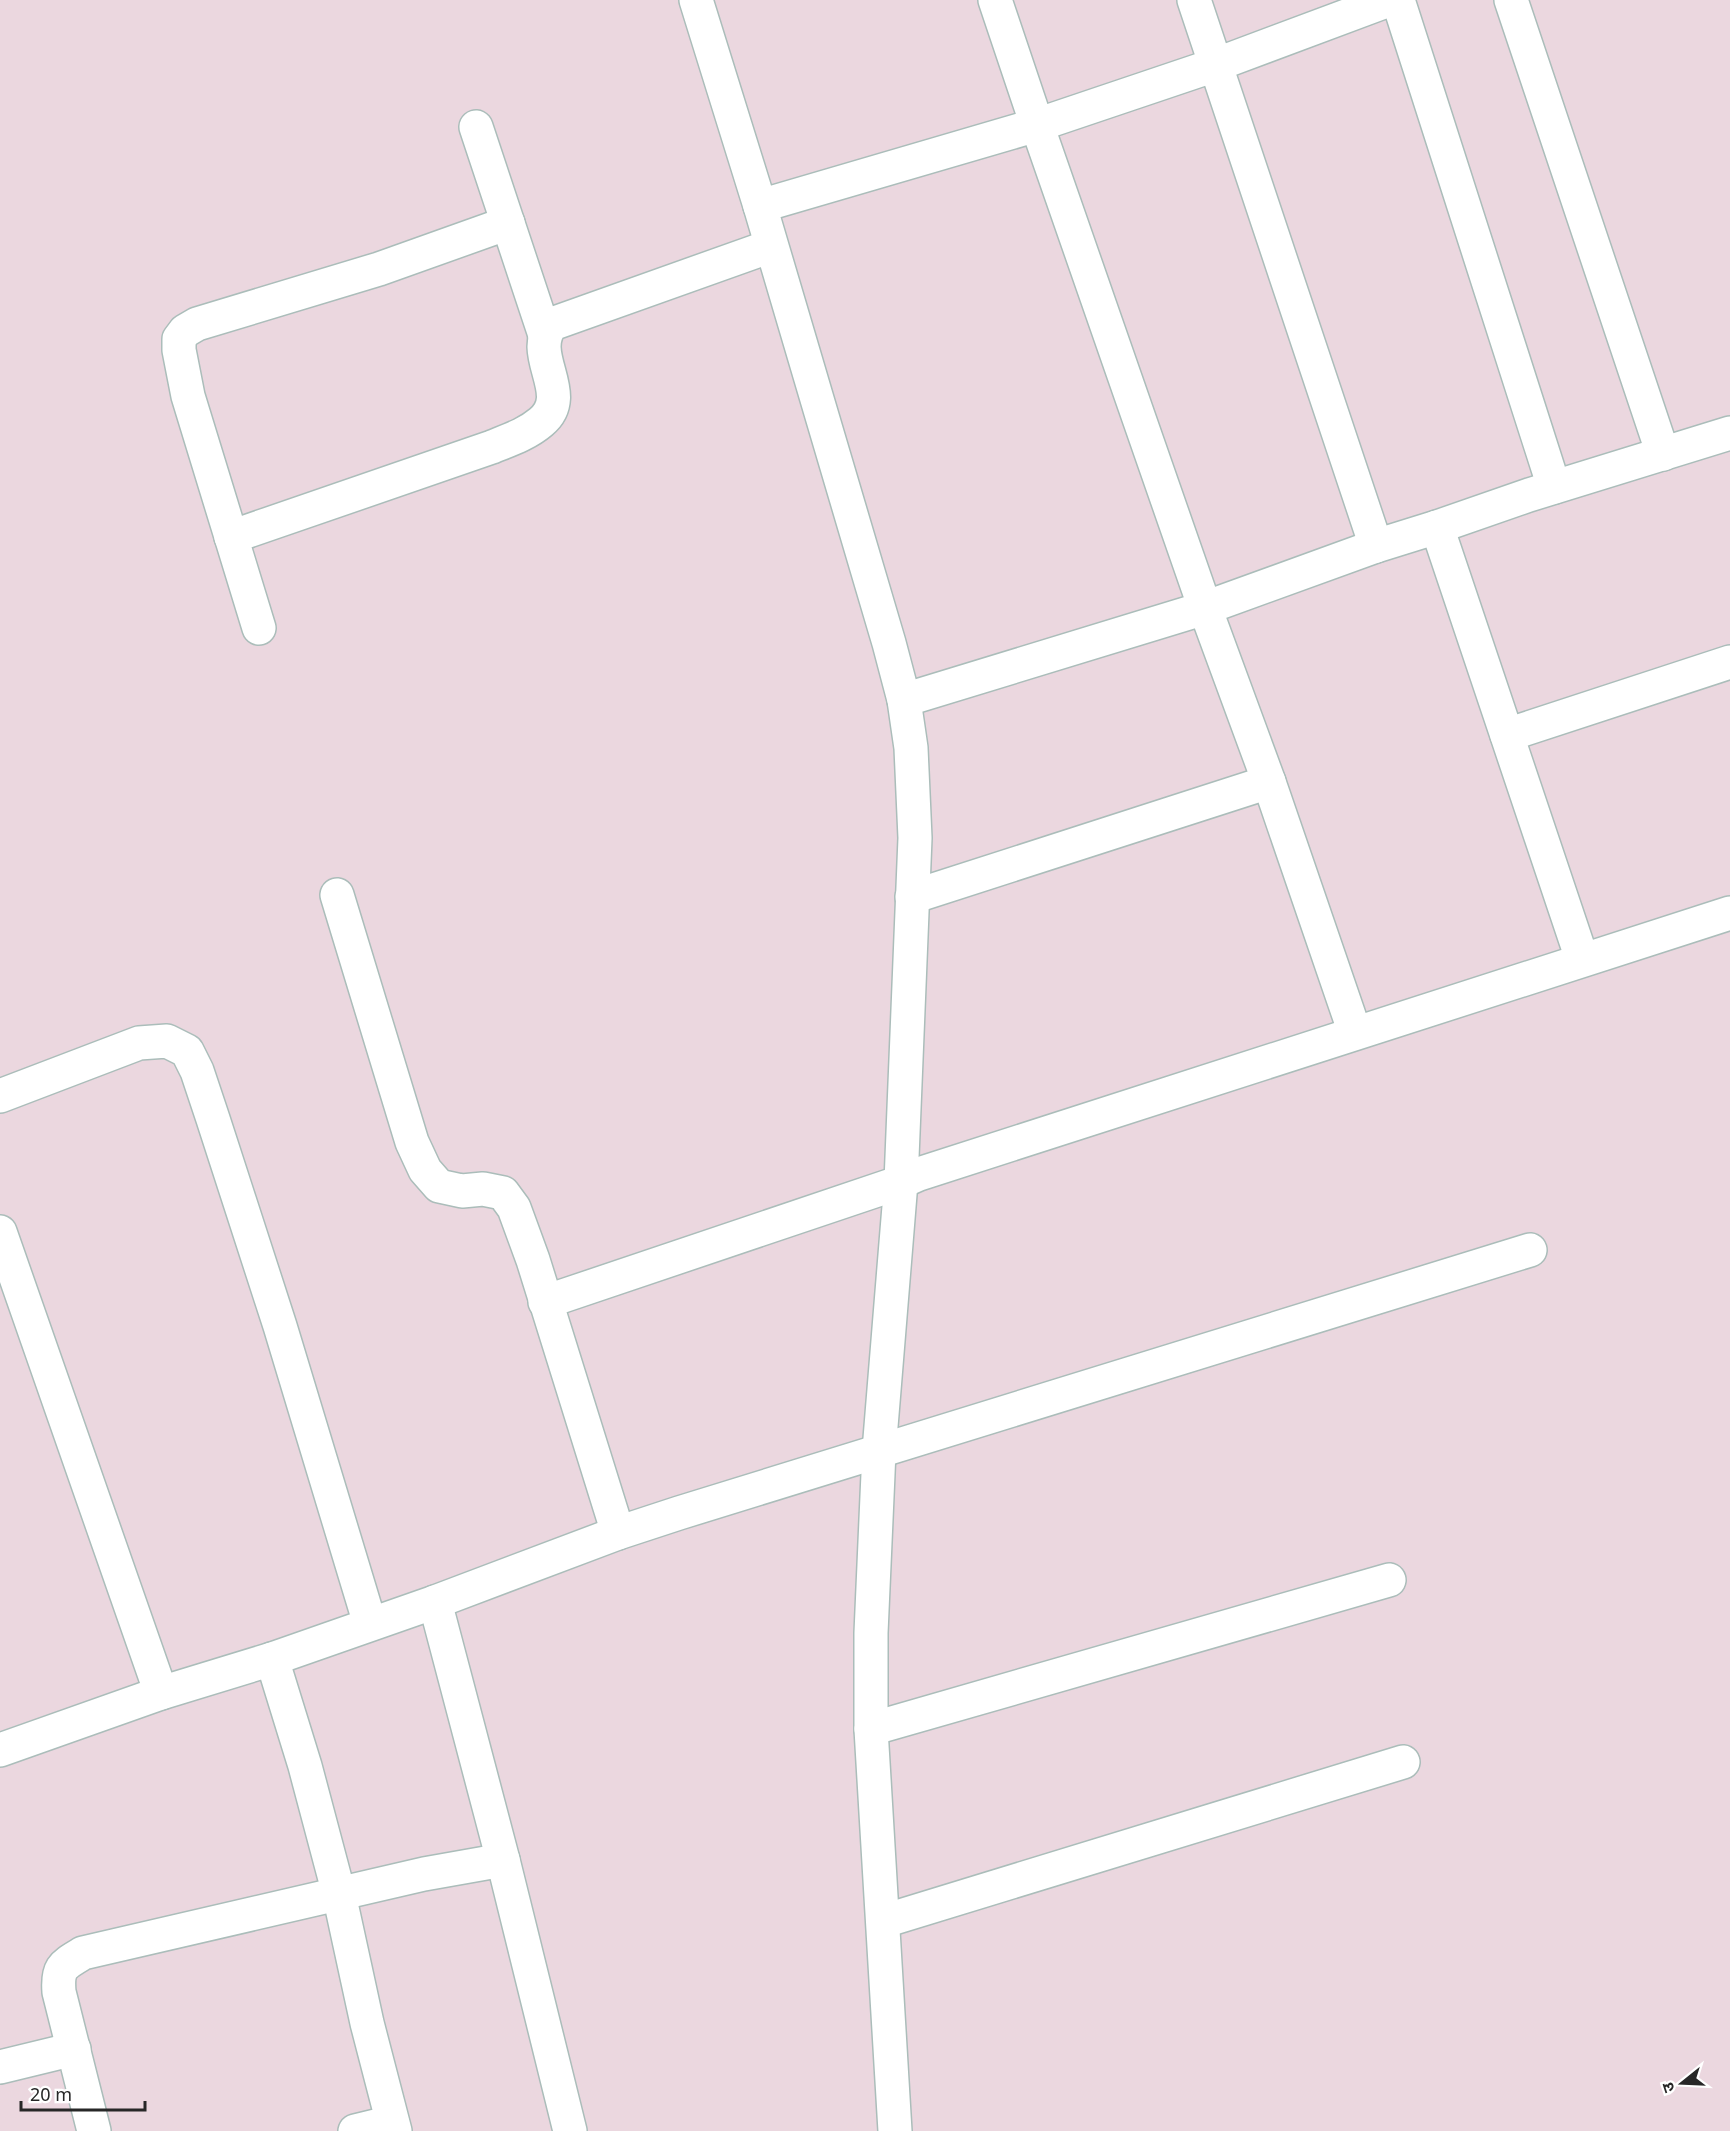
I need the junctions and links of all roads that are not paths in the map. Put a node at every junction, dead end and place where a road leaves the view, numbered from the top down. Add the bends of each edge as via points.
1 (696, 0) edge
2 (995, 0) edge
3 (1194, 0) edge
4 (1389, 0) edge
5 (1398, 0) edge
6 (1511, 0) edge
7 (1215, 65) junction
8 (1037, 125) junction
9 (476, 127) dead end
10 (760, 206) junction
11 (508, 224) junction
12 (771, 246) junction
13 (544, 332) junction
14 (1730, 433) edge
15 (1664, 454) junction
16 (1554, 487) junction
17 (1437, 527) junction
18 (231, 537) junction
19 (1376, 546) junction
20 (1205, 608) junction
21 (259, 628) dead end
22 (1730, 662) edge
23 (904, 700) junction
24 (1507, 735) junction
25 (1269, 782) junction
26 (337, 895) dead end
27 (912, 897) junction
28 (1730, 913) edge
29 (1582, 959) junction
30 (1354, 1033) junction
31 (0, 1096) edge
32 (901, 1182) junction
33 (0, 1232) edge
34 (1530, 1250) dead end
35 (545, 1302) junction
36 (879, 1451) junction
37 (618, 1533) junction
38 (1389, 1580) dead end
39 (435, 1602) junction
40 (370, 1624) junction
41 (272, 1659) junction
42 (161, 1693) junction
43 (871, 1729) junction
44 (0, 1750) edge
45 (1403, 1762) dead end
46 (503, 1860) junction
47 (339, 1894) junction
48 (884, 1921) junction
49 (74, 2049) junction
50 (0, 2067) edge
51 (393, 2126) edge
52 (94, 2131) edge
53 (355, 2131) edge
54 (570, 2131) edge
55 (895, 2131) edge

1 - 10 street
2 - 8 street
3 - 7 street
4 - 7 street
5 - 16 street
6 - 15 street
7 - 8 street
7 - 19 street
8 - 10 street
8 - 20 street
9 - 11 street
10 - 12 street
11 - 13 street
11 - 18 street via 185,331 178,350 188,396
12 - 13 street via 552,324
12 - 23 street
13 - 18 street via 542,344 552,386 552,410 526,433
14 - 15 street
15 - 16 street
16 - 17 street
17 - 19 street
17 - 24 street
18 - 21 street
19 - 20 street
20 - 23 street
20 - 25 street
22 - 24 street
23 - 27 street via 915,838
24 - 29 street
25 - 27 street
25 - 30 street
26 - 35 street via 412,1142 425,1170 439,1186 503,1193 514,1208
27 - 32 street
28 - 29 street
29 - 30 street
30 - 32 street
31 - 40 street via 139,1043 167,1041 188,1051 280,1326
32 - 35 street
32 - 36 street
33 - 42 street
34 - 36 street
35 - 37 street
36 - 37 street
36 - 43 street
37 - 39 street
38 - 43 street
39 - 40 street
39 - 46 street
40 - 41 street
41 - 42 street
41 - 47 street
42 - 44 street
43 - 48 street
45 - 48 street
46 - 47 street
46 - 54 street
47 - 49 street via 83,1953 58,1975
47 - 51 street
48 - 55 street
49 - 50 street
49 - 52 street
51 - 53 street

